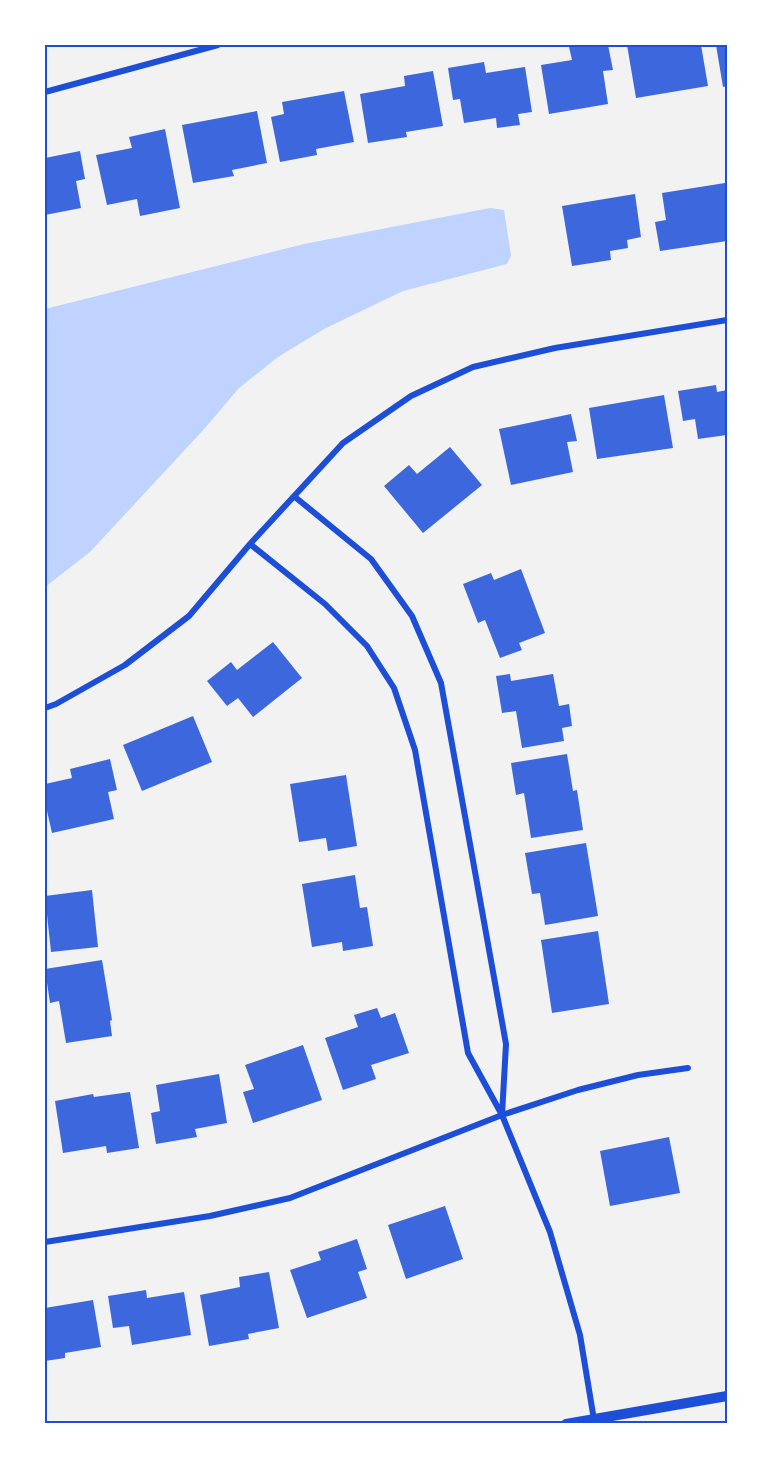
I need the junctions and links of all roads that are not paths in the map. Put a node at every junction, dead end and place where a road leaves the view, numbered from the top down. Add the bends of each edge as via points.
1 (218, 45) edge
2 (45, 92) edge
3 (727, 320) edge
4 (295, 497) junction
5 (250, 544) junction
6 (45, 708) edge
7 (688, 1068) dead end
8 (501, 1115) junction
9 (45, 1242) edge
10 (727, 1396) edge
11 (595, 1422) edge
12 (566, 1424) edge

1 - 2 street
3 - 4 street via 555,348 472,367 411,396 343,443
4 - 5 street
4 - 8 street via 370,559 412,616 441,683 506,1044
5 - 6 street via 189,616 125,665
5 - 8 street via 325,604 367,646 394,688 415,750 468,1053
7 - 8 street via 578,1090
8 - 9 street via 290,1198 210,1216
8 - 11 street via 550,1232 580,1335
10 - 11 street
11 - 12 street

